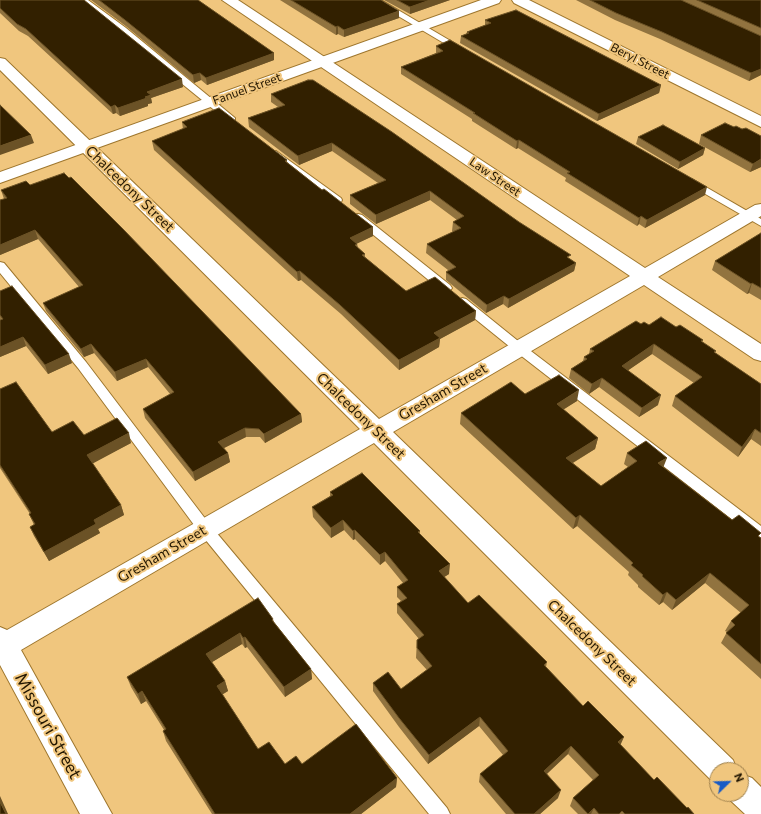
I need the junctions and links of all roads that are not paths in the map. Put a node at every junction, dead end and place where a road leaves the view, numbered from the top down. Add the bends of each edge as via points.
1 (83, 0) edge
2 (229, 0) edge
3 (375, 0) edge
4 (494, 0) edge
5 (519, 0) edge
6 (420, 26) junction
7 (468, 54) edge
8 (0, 62) edge
9 (322, 62) junction
10 (210, 103) junction
11 (761, 122) edge
12 (241, 127) edge
13 (86, 146) junction
14 (265, 146) edge
15 (681, 176) edge
16 (0, 178) edge
17 (757, 216) edge
18 (0, 266) edge
19 (644, 276) junction
20 (519, 348) junction
21 (761, 354) edge
22 (376, 431) junction
23 (205, 529) junction
24 (761, 534) edge
25 (1, 644) edge
26 (714, 762) edge
27 (749, 797) edge
28 (761, 808) edge
29 (97, 814) edge
30 (441, 814) edge

1 - 10 lane
2 - 9 street, Law Street
3 - 6 lane
4 - 6 street, Fanuel Street
5 - 11 street, Beryl Street
6 - 7 lane
6 - 9 street, Fanuel Street
8 - 13 street, Chalcedony Street
9 - 10 street, Fanuel Street
9 - 19 street, Law Street
10 - 12 lane
10 - 13 street, Fanuel Street
13 - 16 street, Fanuel Street
13 - 22 street, Chalcedony Street
14 - 20 lane
15 - 17 lane
17 - 19 street, Gresham Street
18 - 23 lane via 82,365
19 - 20 street, Gresham Street
19 - 21 street, Law Street
20 - 22 street, Gresham Street
20 - 24 lane
22 - 23 street, Gresham Street
22 - 26 street, Chalcedony Street
23 - 25 street, Gresham Street
23 - 30 lane
25 - 29 street, Missouri Street
27 - 28 street

